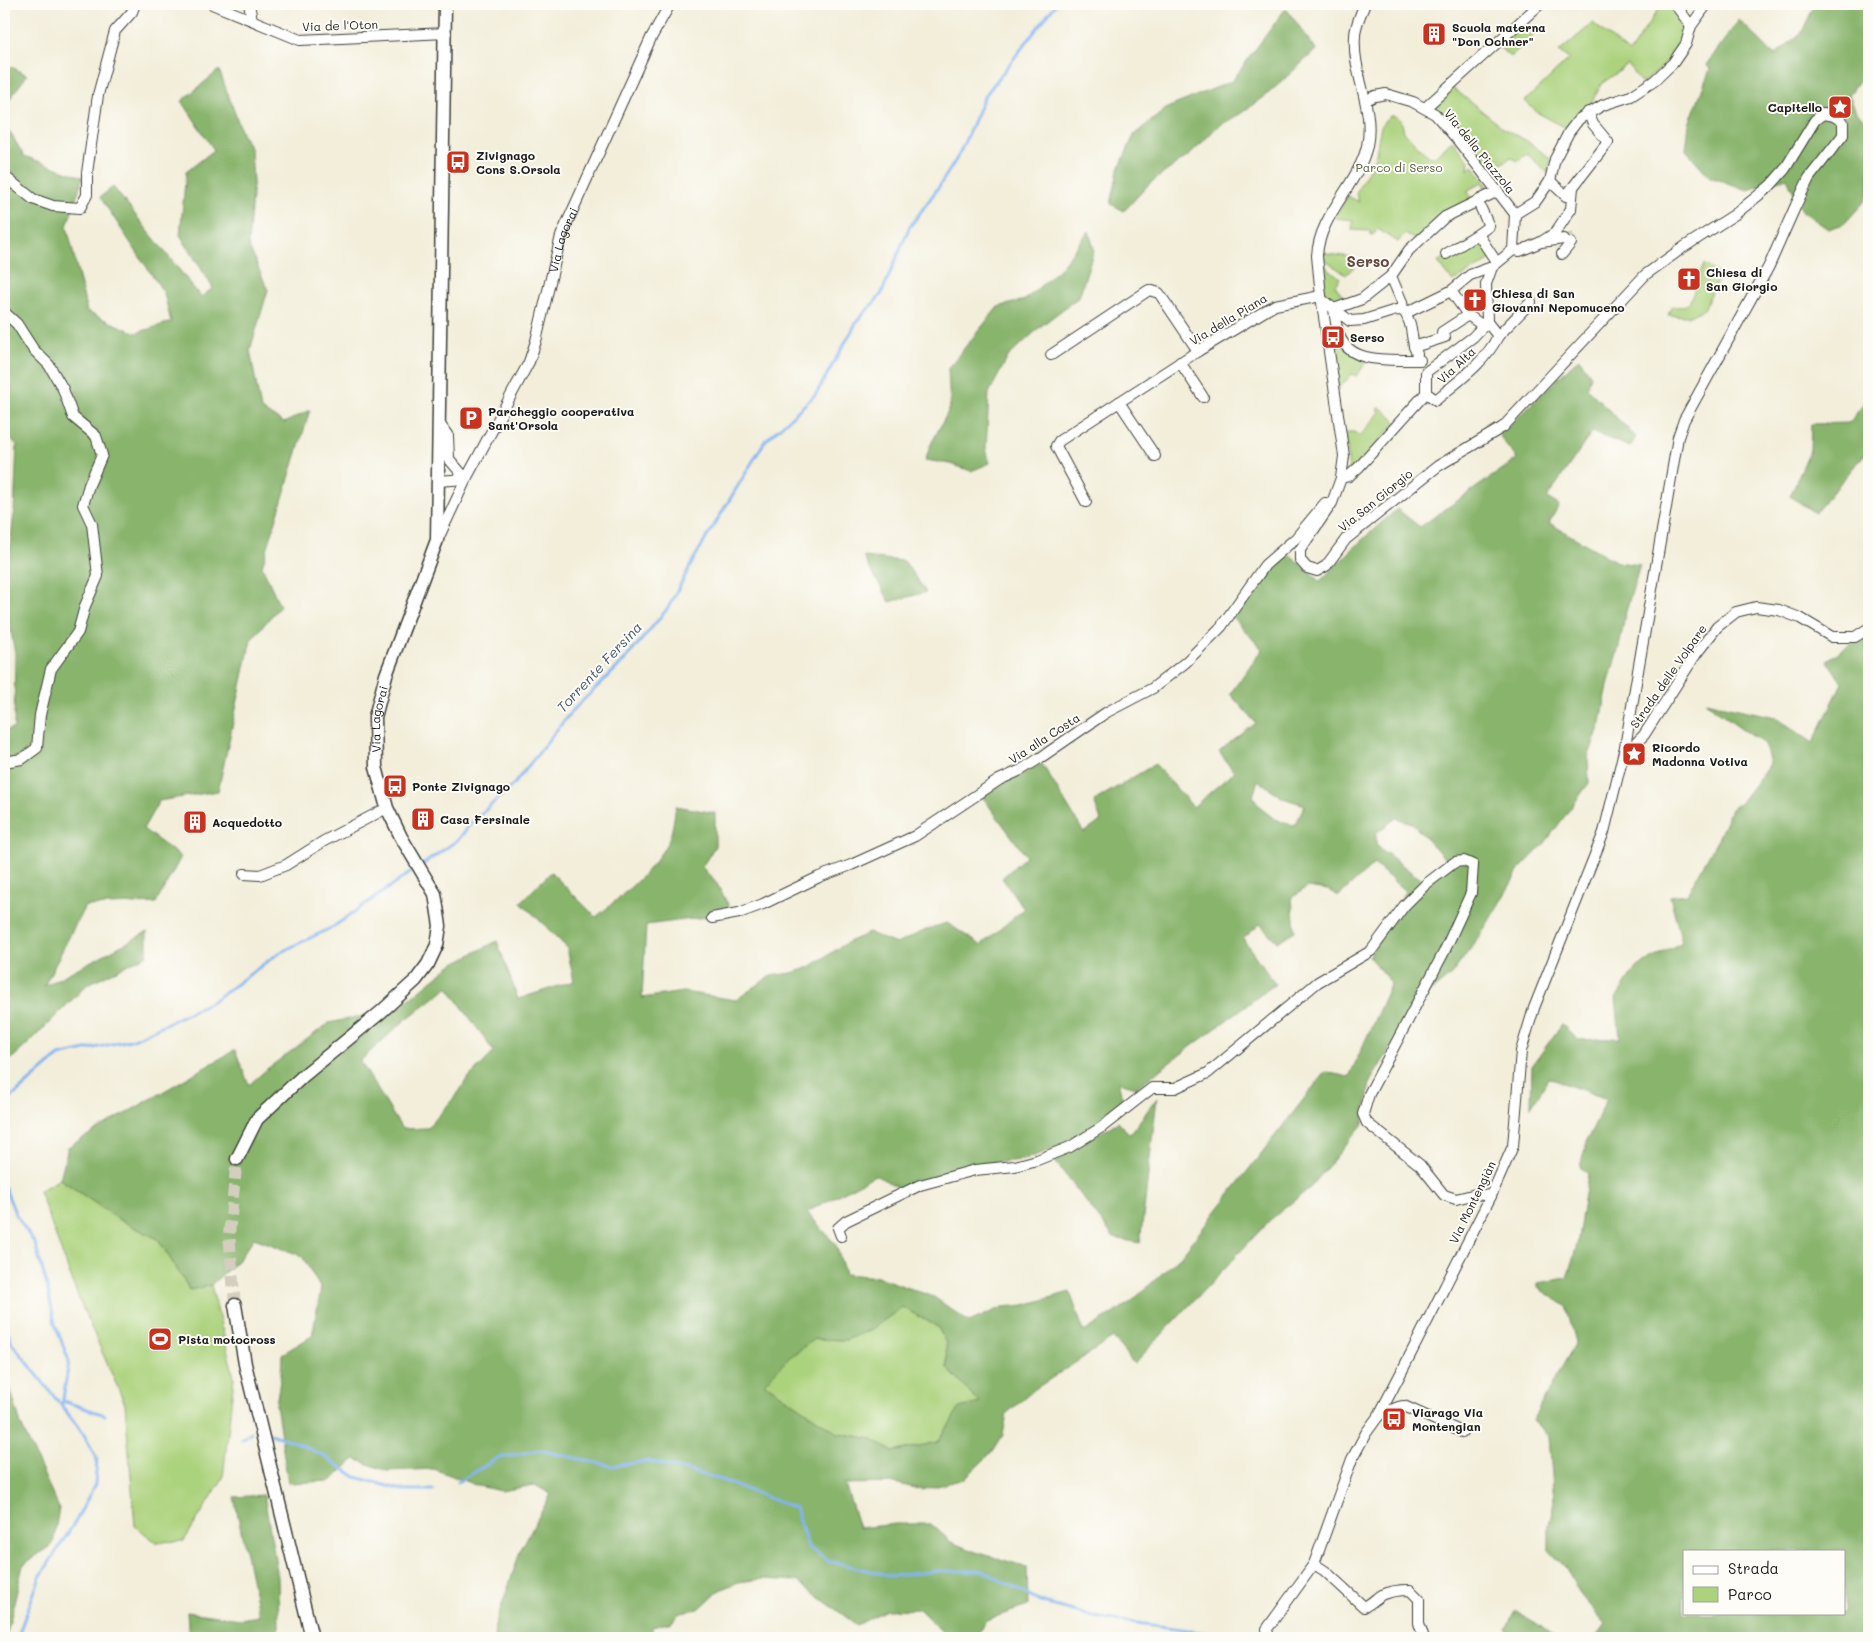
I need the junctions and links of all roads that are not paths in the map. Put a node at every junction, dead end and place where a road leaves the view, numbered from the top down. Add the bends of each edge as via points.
1 (135, 4) edge
2 (212, 4) edge
3 (248, 4) edge
4 (445, 4) edge
5 (670, 4) edge
6 (1365, 4) edge
7 (1540, 4) edge
8 (1675, 4) edge
9 (1707, 4) edge
10 (252, 20) junction
11 (1691, 26) junction
12 (446, 33) junction
13 (1366, 100) junction
14 (1425, 108) junction
15 (1588, 112) junction
16 (4, 176) edge
17 (1550, 181) junction
18 (1573, 187) junction
19 (1498, 191) junction
20 (1478, 202) junction
21 (1518, 213) junction
22 (1478, 234) junction
23 (1540, 242) junction
24 (1513, 250) junction
25 (1446, 254) dead end
26 (1562, 254) dead end
27 (1495, 265) junction
28 (1391, 276) junction
29 (1451, 291) junction
30 (1321, 297) junction
31 (1531, 302) dead end
32 (1334, 309) junction
33 (1403, 310) junction
34 (4, 312) edge
35 (1468, 315) junction
36 (1485, 324) junction
37 (1498, 336) junction
38 (1414, 348) junction
39 (1198, 350) junction
40 (1052, 355) dead end
41 (1420, 360) junction
42 (1180, 362) junction
43 (1564, 363) joint
44 (1426, 372) junction
45 (1426, 393) junction
46 (1203, 397) dead end
47 (1119, 402) junction
48 (439, 423) junction
49 (1155, 456) dead end
50 (1341, 478) junction
51 (466, 480) junction
52 (438, 481) junction
53 (1086, 502) dead end
54 (1332, 503) junction
55 (437, 540) junction
56 (1869, 628) edge
57 (1625, 747) junction
58 (4, 762) edge
59 (387, 808) junction
60 (244, 874) dead end
61 (712, 918) dead end
62 (237, 1159) tunnel mouth
63 (1491, 1196) junction
64 (841, 1236) dead end
65 (235, 1305) tunnel mouth
66 (1379, 1415) junction
67 (1462, 1432) dead end
68 (1314, 1564) junction
69 (312, 1638) edge
70 (1269, 1638) edge
71 (1424, 1638) edge

1 - 16 street via 115,31 98,95 86,196 80,208 53,206 33,198
2 - 10 street, Via de l'Oton
3 - 10 street
4 - 12 main road, Via Lagorai
5 - 51 street, Via Lagorai via 651,38 561,236 529,362
6 - 13 street, Via San Giorgio via 1355,36 1356,63
7 - 14 street
8 - 11 street
9 - 11 street
10 - 12 street, Via de l'Oton via 300,40
11 - 15 street via 1686,44 1673,63 1654,80 1631,96
12 - 48 main road, Via Lagorai
13 - 14 street, Via della Piazzola via 1386,94
13 - 30 street, Via San Giorgio via 1369,122 1367,146 1328,220 1318,250
14 - 19 street, Via della Piazzola via 1435,114
15 - 17 street via 1568,132 1554,159
15 - 18 street via 1608,142
17 - 18 street via 1566,196
17 - 21 street via 1536,201
18 - 23 street via 1571,209 1555,233
19 - 20 street
19 - 21 street, Via della Piazzola
20 - 22 street via 1489,226
20 - 28 street via 1460,209 1431,229 1409,250
21 - 24 street
22 - 25 street
22 - 27 street
23 - 24 street
23 - 26 street via 1567,241
24 - 27 street
27 - 29 street via 1470,275
27 - 36 street via 1486,284
28 - 32 street via 1362,299
28 - 33 street
29 - 33 street via 1410,312
29 - 35 street
30 - 32 street
30 - 39 street, Via della Piana via 1275,304
30 - 50 street, Via San Giorgio via 1344,456
31 - 37 street, Via Alta
32 - 33 street via 1350,321
32 - 41 street via 1338,334 1347,348 1364,358
33 - 38 street via 1410,320
34 - 58 street via 17,324 32,349 49,365 73,416 96,436 102,455 83,505 92,524 98,576 78,632 51,669 40,715 37,748 22,759
35 - 36 street
35 - 38 street via 1442,332 1445,337
36 - 37 street
36 - 44 street via 1474,337
37 - 45 street, Via Alta via 1491,350 1436,400
38 - 41 street
39 - 40 street via 1159,293 1150,290
39 - 42 street, Via della Piana
41 - 44 street
42 - 46 street
42 - 47 street, Via della Piana
43 - 54 street, Via San Giorgio via 1503,427 1438,466 1346,538 1326,566 1317,571 1307,568 1300,560 1300,550
43 - 57 street, Via Montengiàn via 1645,275 1770,186 1785,169 1815,120 1823,114 1843,122 1844,135 1810,178 1769,266 1684,420 1678,437
44 - 45 street
45 - 50 street via 1359,467
47 - 49 street
47 - 53 street, Via della Piana via 1056,446
48 - 51 street, Via Lagorai via 448,436 450,459
48 - 52 main road, Via Lagorai
50 - 54 street, Via San Giorgio
51 - 52 street
51 - 55 street, Via Lagorai
52 - 55 main road, Via Lagorai
54 - 61 street, Via alla Costa via 1326,501 1296,538 1265,565 1221,627 1186,662 1153,688 1107,712 915,836 763,904
55 - 59 main road, Via Lagorai via 386,675 375,717 376,767
56 - 57 street, Strada delle Volpare via 1855,637 1832,637 1779,610 1756,607 1736,612 1717,627 1696,654 1644,735 1635,744
57 - 63 street, Via Montengiàn via 1604,832 1534,1008 1522,1051 1512,1146
59 - 60 street via 286,865 260,875
59 - 62 main road, Via Lagorai via 438,902 440,926 428,964 416,980 381,1012 303,1076 257,1119
63 - 64 street via 1476,1194 1456,1198 1444,1194 1420,1164 1367,1123 1363,1114 1369,1094 1444,952 1471,893 1473,865 1464,860 1455,862 1426,884 1404,906 1370,951 1318,982 1208,1073 1175,1088 1152,1088 1094,1132 1070,1147 1037,1160 975,1170 920,1185 846,1221 838,1228
63 - 66 street, Via Montengiàn
65 - 69 main road via 245,1364
66 - 67 street via 1404,1406
66 - 68 street, Via Montengiàn via 1352,1459
68 - 70 street, Via Montengiàn via 1267,1629
68 - 71 street via 1364,1607 1380,1596 1410,1590 1419,1599 1419,1623

